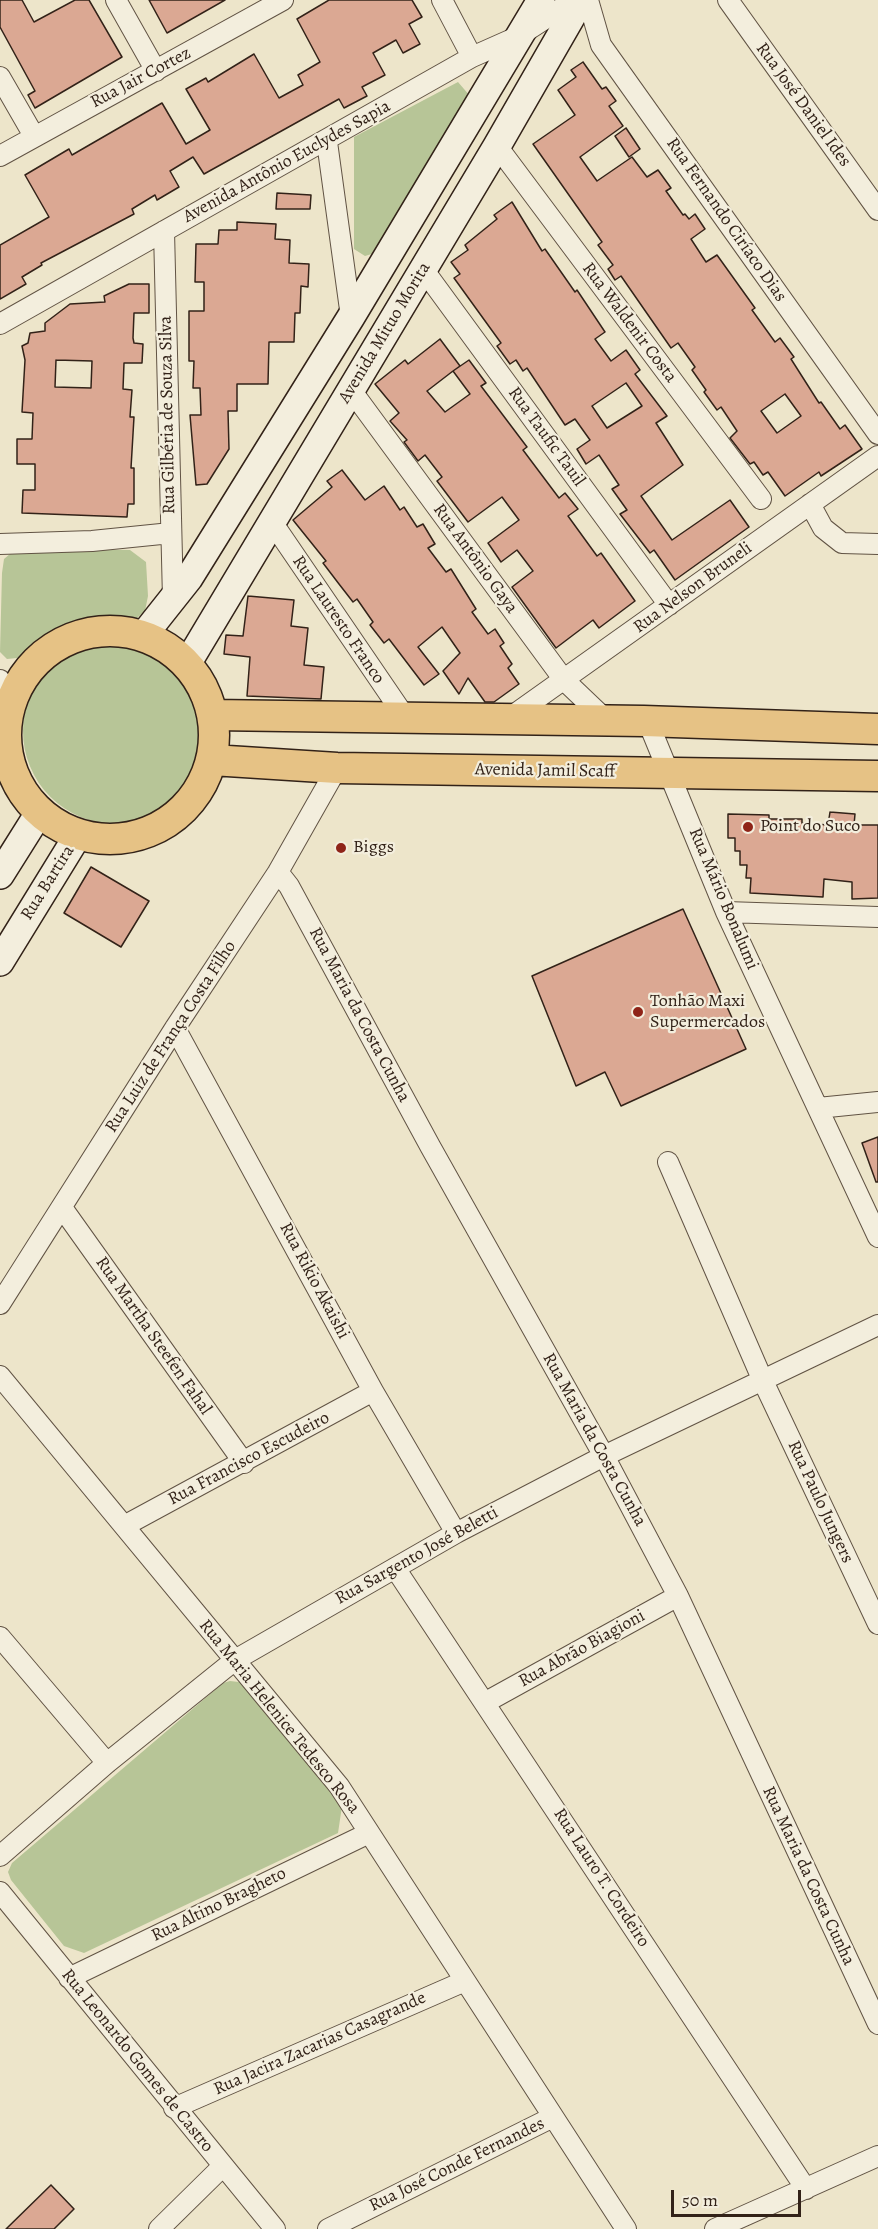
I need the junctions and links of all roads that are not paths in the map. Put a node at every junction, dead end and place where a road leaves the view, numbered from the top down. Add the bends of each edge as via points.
1 (116, 0) edge
2 (442, 0) edge
3 (541, 0) edge
4 (574, 0) edge
5 (581, 0) edge
6 (588, 0) edge
7 (728, 0) edge
8 (277, 1) edge
9 (517, 37) junction
10 (472, 57) junction
11 (156, 71) junction
12 (0, 77) edge
13 (34, 136) junction
14 (327, 142) junction
15 (497, 146) junction
16 (0, 156) edge
17 (878, 210) edge
18 (164, 231) junction
19 (423, 269) junction
20 (351, 317) junction
21 (0, 324) edge
22 (351, 390) junction
23 (878, 434) edge
24 (878, 456) edge
25 (761, 499) dead end
26 (810, 504) junction
27 (272, 522) junction
28 (171, 533) junction
29 (0, 544) edge
30 (878, 544) edge
31 (173, 600) junction
32 (669, 605) junction
33 (144, 636) junction
34 (187, 664) junction
35 (564, 680) junction
36 (4, 702) edge
37 (213, 715) junction
38 (405, 717) junction
39 (508, 719) junction
40 (607, 721) junction
41 (648, 722) junction
42 (878, 729) edge
43 (4, 755) edge
44 (212, 760) junction
45 (337, 768) junction
46 (671, 772) junction
47 (878, 776) edge
48 (39, 813) junction
49 (78, 836) junction
50 (278, 872) junction
51 (0, 875) edge
52 (726, 912) junction
53 (878, 917) edge
54 (0, 962) edge
55 (175, 1028) junction
56 (878, 1102) edge
57 (818, 1108) junction
58 (668, 1162) dead end
59 (63, 1209) junction
60 (878, 1237) edge
61 (0, 1304) edge
62 (878, 1325) edge
63 (0, 1376) edge
64 (763, 1381) junction
65 (373, 1392) junction
66 (604, 1456) junction
67 (244, 1463) junction
68 (124, 1526) junction
69 (456, 1533) junction
70 (395, 1568) junction
71 (678, 1596) junction
72 (878, 1624) edge
73 (0, 1636) edge
74 (235, 1660) junction
75 (486, 1702) junction
76 (107, 1763) junction
77 (369, 1833) junction
78 (0, 1856) edge
79 (0, 1892) edge
80 (69, 1978) junction
81 (465, 1981) junction
82 (878, 2025) edge
83 (174, 2108) junction
84 (553, 2117) junction
85 (878, 2156) edge
86 (222, 2167) junction
87 (806, 2189) junction
88 (159, 2229) edge
89 (275, 2229) edge
90 (328, 2229) edge
91 (626, 2229) edge
92 (715, 2229) edge

1 - 11 street
2 - 10 street
3 - 9 street, Avenida Mituo Morita
4 - 9 street, Avenida Antônio Euclydes Sapia
5 - 15 street, Avenida Mituo Morita
6 - 23 street, Rua Fernando Ciríaco Dias via 601,45
7 - 17 street, Rua José Daniel Ides
8 - 11 street, Rua Jair Cortez
9 - 10 street, Avenida Antônio Euclydes Sapia
9 - 20 street, Avenida Mituo Morita
10 - 14 street, Avenida Antônio Euclydes Sapia
11 - 13 street, Rua Jair Cortez
12 - 13 street
13 - 16 street, Rua Jair Cortez
14 - 18 street, Avenida Antônio Euclydes Sapia
14 - 20 street
15 - 19 street, Avenida Mituo Morita
15 - 25 street, Rua Waldenir Costa
18 - 21 street, Avenida Antônio Euclydes Sapia
18 - 28 street, Rua Gilbéria de Souza Silva
19 - 22 street, Avenida Mituo Morita
19 - 32 street, Rua Taufic Tauil
20 - 31 street, Avenida Mituo Morita
22 - 27 street, Avenida Mituo Morita
22 - 35 street, Rua Antônio Gaya
24 - 26 street, Rua Nelson Bruneli
26 - 30 street via 823,528 842,543
26 - 32 street, Rua Nelson Bruneli
27 - 34 street, Avenida Mituo Morita
27 - 38 street, Rua Lauresto Franco
28 - 29 street
28 - 31 street, Rua Gilbéria de Souza Silva
31 - 33 street, Avenida Mituo Morita
32 - 35 street, Rua Nelson Bruneli
33 - 34 main road via 167,647
33 - 36 main road via 109,630 74,637 43,655
34 - 37 main road via 204,688
35 - 39 street, Rua Nelson Bruneli
35 - 40 street, Rua Antônio Gaya
36 - 43 main road
37 - 38 main road
37 - 44 main road
38 - 39 main road
39 - 40 main road
40 - 41 main road
41 - 42 main road
41 - 46 street, Rua Mário Bonalumi
43 - 48 main road via 18,786
44 - 45 main road, Avenida Jamil Scaff
44 - 49 main road via 198,792 175,817 145,834 112,840
45 - 46 main road, Avenida Jamil Scaff
45 - 50 street, Rua Luiz de França Costa Filho
46 - 47 main road, Avenida Jamil Scaff
46 - 52 street, Rua Mário Bonalumi
48 - 49 main road
48 - 51 street
49 - 54 street, Rua Bartira
50 - 55 street, Rua Luiz de França Costa Filho
50 - 66 street, Rua Maria da Costa Cunha
52 - 53 street
52 - 57 street, Rua Mário Bonalumi
55 - 59 street, Rua Luiz de França Costa Filho
55 - 65 street, Rua Rikio Akaishi
56 - 57 street
57 - 60 street, Rua Mário Bonalumi
58 - 64 street, Rua Paulo Jungers
59 - 61 street, Rua Luiz de França Costa Filho
59 - 67 street, Rua Martha Steefen Fahal
62 - 64 street, Rua Sargento José Beletti
63 - 68 street, Rua Maria Helenice Tedesco Rosa
64 - 66 street, Rua Sargento José Beletti
64 - 72 street, Rua Paulo Jungers
65 - 67 street, Rua Francisco Escudeiro
65 - 69 street, Rua Rikio Akaishi
66 - 69 street, Rua Sargento José Beletti
66 - 71 street, Rua Maria da Costa Cunha
67 - 68 street, Rua Francisco Escudeiro
68 - 74 street, Rua Maria Helenice Tedesco Rosa
69 - 70 street, Rua Sargento José Beletti
70 - 74 street, Rua Sargento José Beletti
70 - 75 street, Rua Lauro T. Cordeiro
71 - 75 street, Rua Abrão Biagioni
71 - 82 street, Rua Maria da Costa Cunha
73 - 76 street
74 - 76 street, Rua Sargento José Beletti
74 - 77 street, Rua Maria Helenice Tedesco Rosa via 339,1786
75 - 87 street, Rua Lauro T. Cordeiro
76 - 78 street, Rua Sargento José Beletti
77 - 80 street, Rua Altino Bragheto
77 - 81 street, Rua Maria Helenice Tedesco Rosa
79 - 80 street, Rua Leonardo Gomes de Castro
80 - 83 street, Rua Leonardo Gomes de Castro
81 - 83 street, Rua Jacira Zacarias Casagrande
81 - 84 street, Rua Maria Helenice Tedesco Rosa
83 - 86 street, Rua Leonardo Gomes de Castro
84 - 90 street, Rua José Conde Fernandes
84 - 91 street, Rua Maria Helenice Tedesco Rosa
85 - 87 street
86 - 88 street
86 - 89 street, Rua Leonardo Gomes de Castro
87 - 92 street

